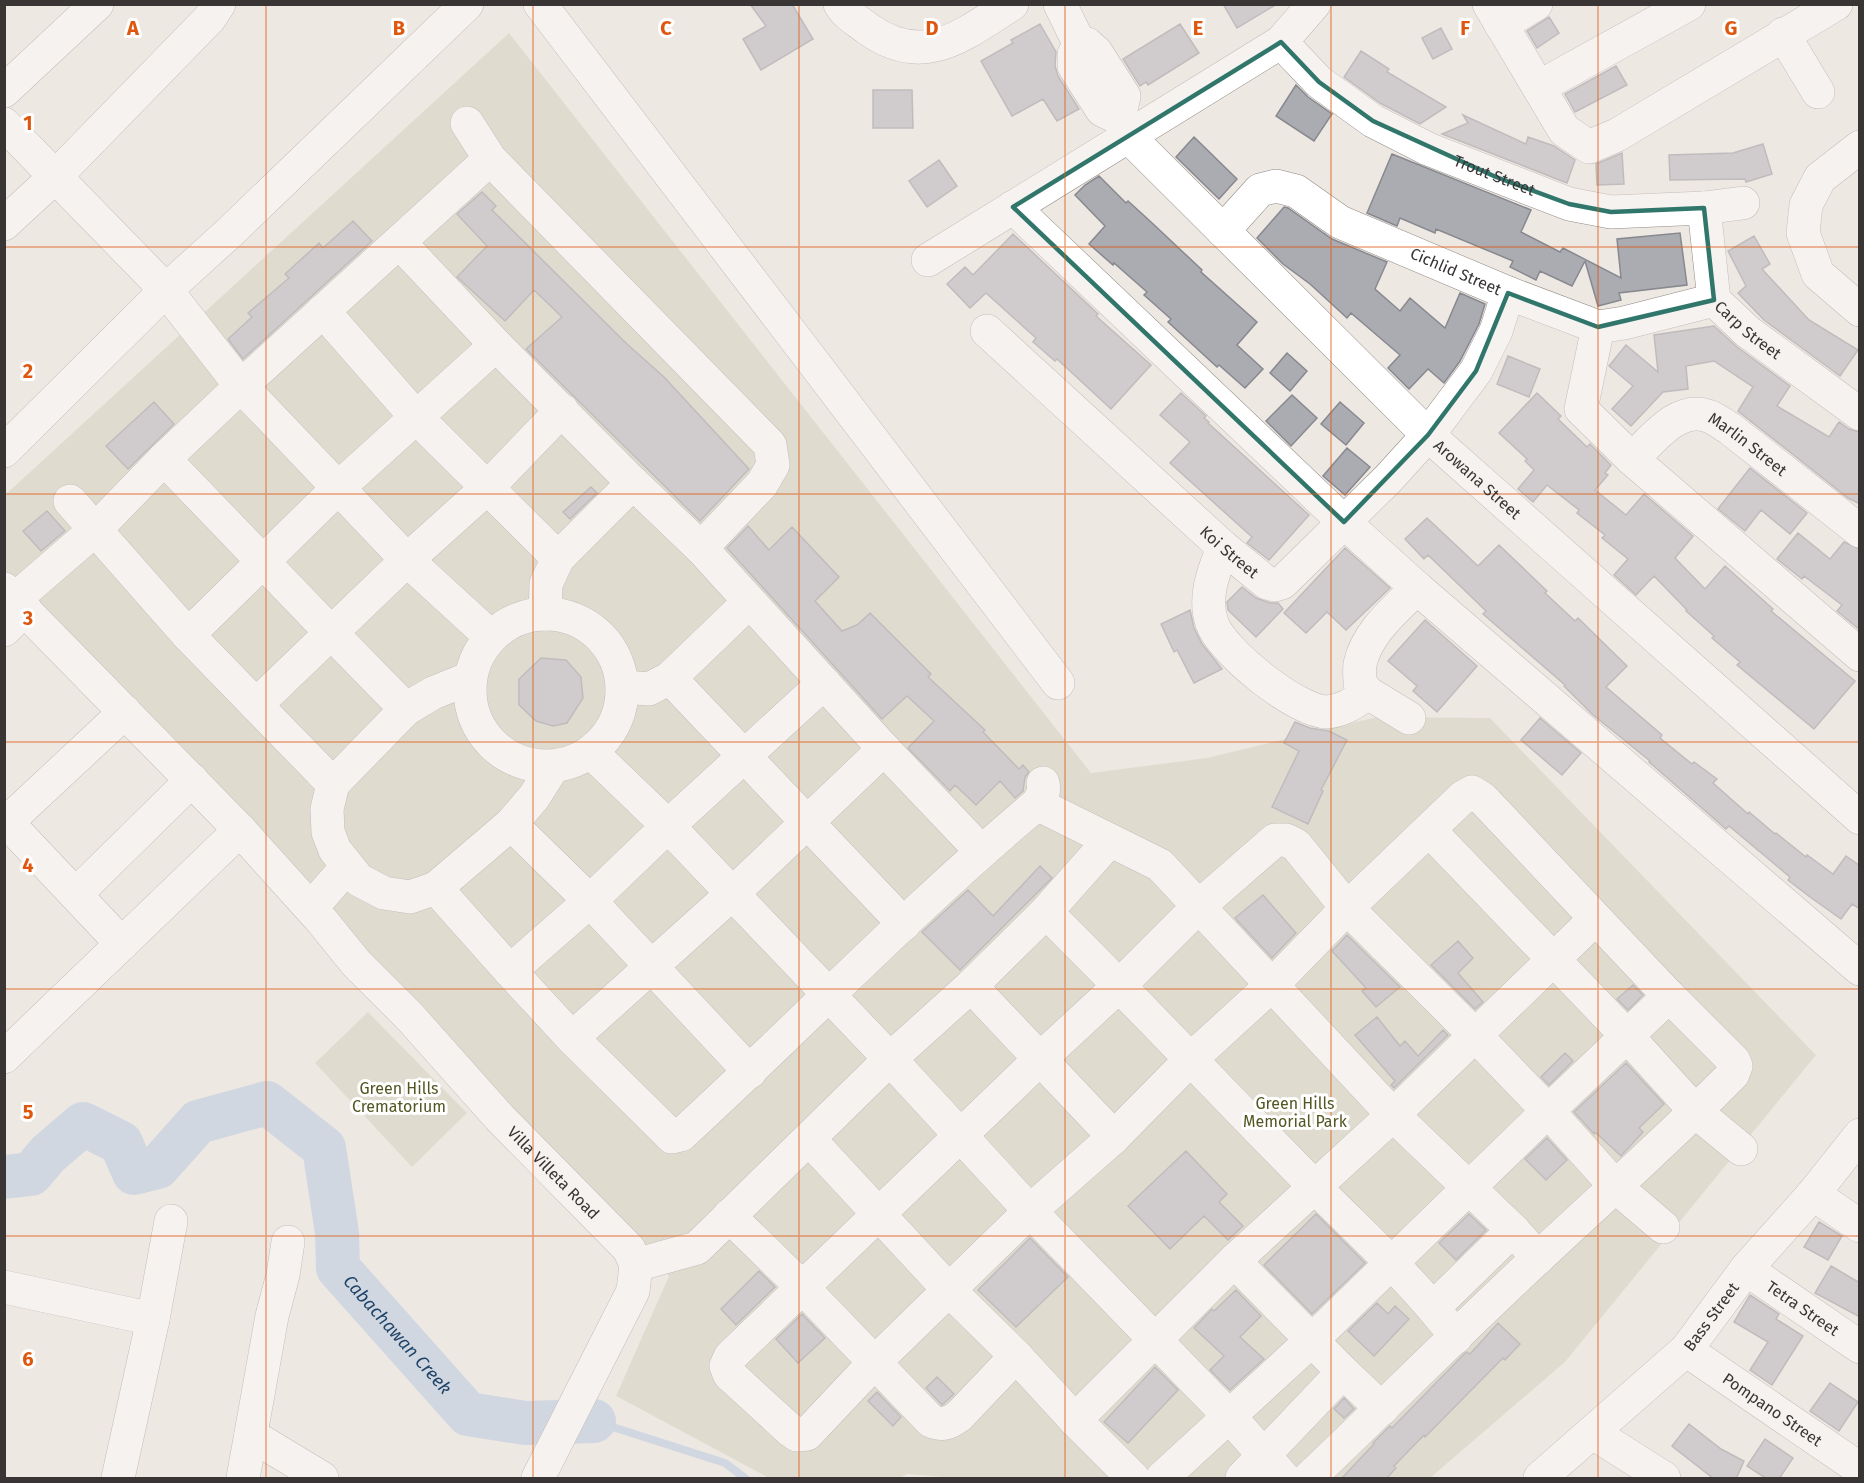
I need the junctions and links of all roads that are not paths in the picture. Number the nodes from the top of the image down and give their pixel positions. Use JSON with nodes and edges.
{"nodes":[{"id":1,"x":97,"y":4,"type":"edge"},
{"id":2,"x":219,"y":4,"type":"edge"},
{"id":3,"x":467,"y":4,"type":"edge"},
{"id":4,"x":540,"y":4,"type":"edge"},
{"id":5,"x":840,"y":4,"type":"edge"},
{"id":6,"x":1012,"y":4,"type":"edge"},
{"id":7,"x":1060,"y":4,"type":"edge"},
{"id":8,"x":1314,"y":4,"type":"edge"},
{"id":9,"x":1536,"y":4,"type":"edge"},
{"id":10,"x":1689,"y":4,"type":"edge"},
{"id":11,"x":1836,"y":4,"type":"edge"},
{"id":12,"x":1495,"y":15,"type":"edge"},
{"id":13,"x":1783,"y":34,"type":"junction"},
{"id":14,"x":1281,"y":42,"type":"junction"},
{"id":15,"x":1539,"y":87,"type":"junction"},
{"id":16,"x":4,"y":91,"type":"edge"},
{"id":17,"x":1818,"y":92,"type":"dead end"},
{"id":18,"x":467,"y":123,"type":"dead end"},
{"id":19,"x":4,"y":124,"type":"edge"},
{"id":20,"x":1124,"y":127,"type":"junction"},
{"id":21,"x":1860,"y":147,"type":"edge"},
{"id":22,"x":490,"y":159,"type":"junction"},
{"id":23,"x":56,"y":176,"type":"junction"},
{"id":24,"x":1743,"y":203,"type":"dead end"},
{"id":25,"x":1013,"y":207,"type":"junction"},
{"id":26,"x":1704,"y":208,"type":"junction"},
{"id":27,"x":4,"y":224,"type":"edge"},
{"id":28,"x":1223,"y":231,"type":"junction"},
{"id":29,"x":399,"y":242,"type":"junction"},
{"id":30,"x":928,"y":260,"type":"dead end"},
{"id":31,"x":166,"y":290,"type":"junction"},
{"id":32,"x":1508,"y":293,"type":"junction"},
{"id":33,"x":1714,"y":300,"type":"junction"},
{"id":34,"x":1860,"y":310,"type":"edge"},
{"id":35,"x":323,"y":311,"type":"junction"},
{"id":36,"x":1599,"y":327,"type":"junction"},
{"id":37,"x":987,"y":331,"type":"dead end"},
{"id":38,"x":496,"y":345,"type":"junction"},
{"id":39,"x":241,"y":387,"type":"junction"},
{"id":40,"x":562,"y":410,"type":"junction"},
{"id":41,"x":1860,"y":414,"type":"edge"},
{"id":42,"x":416,"y":417,"type":"junction"},
{"id":43,"x":1428,"y":435,"type":"junction"},
{"id":44,"x":4,"y":451,"type":"edge"},
{"id":45,"x":164,"y":459,"type":"junction"},
{"id":46,"x":1632,"y":459,"type":"junction"},
{"id":47,"x":633,"y":483,"type":"junction"},
{"id":48,"x":338,"y":488,"type":"junction"},
{"id":49,"x":487,"y":488,"type":"junction"},
{"id":50,"x":70,"y":501,"type":"dead end"},
{"id":51,"x":1344,"y":522,"type":"junction"},
{"id":52,"x":96,"y":529,"type":"junction"},
{"id":53,"x":1860,"y":531,"type":"edge"},
{"id":54,"x":1223,"y":547,"type":"junction"},
{"id":55,"x":701,"y":548,"type":"junction"},
{"id":56,"x":558,"y":558,"type":"junction"},
{"id":57,"x":407,"y":560,"type":"junction"},
{"id":58,"x":265,"y":562,"type":"junction"},
{"id":59,"x":1417,"y":588,"type":"junction"},
{"id":60,"x":749,"y":602,"type":"junction"},
{"id":61,"x":12,"y":607,"type":"edge"},
{"id":62,"x":545,"y":614,"type":"junction"},
{"id":63,"x":331,"y":634,"type":"junction"},
{"id":64,"x":188,"y":635,"type":"junction"},
{"id":65,"x":490,"y":636,"type":"junction"},
{"id":66,"x":1860,"y":654,"type":"edge"},
{"id":67,"x":470,"y":678,"type":"junction"},
{"id":68,"x":670,"y":678,"type":"junction"},
{"id":69,"x":824,"y":683,"type":"junction"},
{"id":70,"x":1058,"y":683,"type":"dead end"},
{"id":71,"x":623,"y":687,"type":"junction"},
{"id":72,"x":1368,"y":693,"type":"junction"},
{"id":73,"x":256,"y":705,"type":"junction"},
{"id":74,"x":406,"y":709,"type":"junction"},
{"id":75,"x":125,"y":712,"type":"junction"},
{"id":76,"x":1409,"y":718,"type":"dead end"},
{"id":77,"x":884,"y":749,"type":"junction"},
{"id":78,"x":591,"y":752,"type":"junction"},
{"id":79,"x":744,"y":756,"type":"junction"},
{"id":80,"x":553,"y":767,"type":"junction"},
{"id":81,"x":192,"y":780,"type":"junction"},
{"id":82,"x":333,"y":784,"type":"junction"},
{"id":83,"x":1860,"y":818,"type":"edge"},
{"id":84,"x":5,"y":822,"type":"edge"},
{"id":85,"x":806,"y":823,"type":"junction"},
{"id":86,"x":511,"y":824,"type":"junction"},
{"id":87,"x":668,"y":826,"type":"junction"},
{"id":88,"x":240,"y":830,"type":"junction"},
{"id":89,"x":1430,"y":831,"type":"junction"},
{"id":90,"x":1108,"y":841,"type":"junction"},
{"id":91,"x":981,"y":851,"type":"junction"},
{"id":92,"x":347,"y":867,"type":"junction"},
{"id":93,"x":436,"y":888,"type":"junction"},
{"id":94,"x":75,"y":894,"type":"junction"},
{"id":95,"x":732,"y":894,"type":"junction"},
{"id":96,"x":590,"y":901,"type":"junction"},
{"id":97,"x":1198,"y":908,"type":"junction"},
{"id":98,"x":1347,"y":908,"type":"junction"},
{"id":99,"x":311,"y":909,"type":"junction"},
{"id":100,"x":1046,"y":912,"type":"junction"},
{"id":101,"x":1595,"y":919,"type":"junction"},
{"id":102,"x":904,"y":924,"type":"junction"},
{"id":103,"x":122,"y":944,"type":"junction"},
{"id":104,"x":1554,"y":960,"type":"junction"},
{"id":105,"x":651,"y":967,"type":"junction"},
{"id":106,"x":1860,"y":969,"type":"edge"},
{"id":107,"x":510,"y":971,"type":"junction"},
{"id":108,"x":1273,"y":984,"type":"junction"},
{"id":109,"x":1120,"y":985,"type":"junction"},
{"id":110,"x":971,"y":986,"type":"junction"},
{"id":111,"x":1669,"y":996,"type":"junction"},
{"id":112,"x":828,"y":997,"type":"junction"},
{"id":113,"x":1476,"y":1036,"type":"junction"},
{"id":114,"x":1628,"y":1037,"type":"junction"},
{"id":115,"x":573,"y":1038,"type":"junction"},
{"id":116,"x":4,"y":1057,"type":"edge"},
{"id":117,"x":890,"y":1059,"type":"junction"},
{"id":118,"x":1040,"y":1059,"type":"junction"},
{"id":119,"x":1191,"y":1059,"type":"junction"},
{"id":120,"x":750,"y":1072,"type":"junction"},
{"id":121,"x":1548,"y":1111,"type":"junction"},
{"id":122,"x":1696,"y":1112,"type":"junction"},
{"id":123,"x":1393,"y":1115,"type":"junction"},
{"id":124,"x":1860,"y":1135,"type":"edge"},
{"id":125,"x":961,"y":1136,"type":"junction"},
{"id":126,"x":1114,"y":1137,"type":"junction"},
{"id":127,"x":809,"y":1139,"type":"junction"},
{"id":128,"x":1741,"y":1149,"type":"dead end"},
{"id":129,"x":1314,"y":1187,"type":"junction"},
{"id":130,"x":1468,"y":1187,"type":"junction"},
{"id":131,"x":1616,"y":1187,"type":"junction"},
{"id":132,"x":1813,"y":1194,"type":"junction"},
{"id":133,"x":1030,"y":1211,"type":"junction"},
{"id":134,"x":880,"y":1213,"type":"junction"},
{"id":135,"x":729,"y":1216,"type":"junction"},
{"id":136,"x":171,"y":1221,"type":"dead end"},
{"id":137,"x":1860,"y":1226,"type":"edge"},
{"id":138,"x":1663,"y":1227,"type":"dead end"},
{"id":139,"x":1513,"y":1230,"type":"junction"},
{"id":140,"x":288,"y":1242,"type":"dead end"},
{"id":141,"x":1538,"y":1258,"type":"junction"},
{"id":142,"x":1234,"y":1261,"type":"junction"},
{"id":143,"x":1392,"y":1262,"type":"junction"},
{"id":144,"x":636,"y":1265,"type":"junction"},
{"id":145,"x":1746,"y":1269,"type":"junction"},
{"id":146,"x":4,"y":1287,"type":"edge"},
{"id":147,"x":803,"y":1288,"type":"junction"},
{"id":148,"x":949,"y":1290,"type":"junction"},
{"id":149,"x":1434,"y":1307,"type":"junction"},
{"id":150,"x":153,"y":1319,"type":"junction"},
{"id":151,"x":1456,"y":1337,"type":"junction"},
{"id":152,"x":1154,"y":1340,"type":"junction"},
{"id":153,"x":1311,"y":1340,"type":"junction"},
{"id":154,"x":1860,"y":1347,"type":"edge"},
{"id":155,"x":1686,"y":1350,"type":"junction"},
{"id":156,"x":1016,"y":1356,"type":"junction"},
{"id":157,"x":874,"y":1363,"type":"junction"},
{"id":158,"x":1343,"y":1372,"type":"junction"},
{"id":159,"x":1382,"y":1409,"type":"junction"},
{"id":160,"x":1229,"y":1416,"type":"junction"},
{"id":161,"x":1075,"y":1420,"type":"junction"},
{"id":162,"x":1593,"y":1432,"type":"junction"},
{"id":163,"x":251,"y":1436,"type":"junction"},
{"id":164,"x":1274,"y":1467,"type":"edge"},
{"id":165,"x":542,"y":1469,"type":"edge"},
{"id":166,"x":1860,"y":1469,"type":"edge"},
{"id":167,"x":118,"y":1479,"type":"edge"},
{"id":168,"x":243,"y":1479,"type":"edge"},
{"id":169,"x":321,"y":1479,"type":"edge"},
{"id":170,"x":1133,"y":1479,"type":"edge"},
{"id":171,"x":1162,"y":1479,"type":"edge"},
{"id":172,"x":1242,"y":1479,"type":"edge"},
{"id":173,"x":1309,"y":1479,"type":"edge"},
{"id":174,"x":1540,"y":1479,"type":"edge"},
{"id":175,"x":1664,"y":1479,"type":"edge"}],
"edges":[{"from":1,"to":16,"type":"street"},
{"from":2,"to":23,"type":"street"},
{"from":3,"to":31,"type":"street"},
{"from":4,"to":70,"type":"street"},
{"from":5,"to":6,"type":"street"},
{"from":7,"to":20,"type":"street","name":"Arowana Street"},
{"from":8,"to":14,"type":"street"},
{"from":9,"to":12,"type":"street"},
{"from":10,"to":15,"type":"street"},
{"from":11,"to":13,"type":"street"},
{"from":12,"to":15,"type":"street"},
{"from":13,"to":15,"type":"street"},
{"from":13,"to":17,"type":"street"},
{"from":14,"to":20,"type":"street"},
{"from":14,"to":26,"type":"street","name":"Trout Street"},
{"from":18,"to":22,"type":"street"},
{"from":19,"to":23,"type":"street"},
{"from":20,"to":25,"type":"street"},
{"from":20,"to":28,"type":"street","name":"Arowana Street"},
{"from":21,"to":34,"type":"street"},
{"from":22,"to":29,"type":"street"},
{"from":22,"to":55,"type":"street"},
{"from":23,"to":27,"type":"street"},
{"from":23,"to":31,"type":"street"},
{"from":24,"to":26,"type":"street","name":"Trout Street"},
{"from":25,"to":30,"type":"street"},
{"from":25,"to":51,"type":"street"},
{"from":26,"to":33,"type":"street","name":"Carp Street"},
{"from":28,"to":32,"type":"street","name":"Cichlid Street"},
{"from":28,"to":43,"type":"street","name":"Arowana Street"},
{"from":29,"to":35,"type":"street"},
{"from":29,"to":38,"type":"street"},
{"from":31,"to":39,"type":"street"},
{"from":31,"to":44,"type":"street"},
{"from":32,"to":36,"type":"street","name":"Cichlid Street"},
{"from":32,"to":43,"type":"street","name":"Koi Street"},
{"from":33,"to":36,"type":"street"},
{"from":33,"to":41,"type":"street","name":"Carp Street"},
{"from":35,"to":39,"type":"street"},
{"from":35,"to":42,"type":"street"},
{"from":36,"to":46,"type":"street"},
{"from":37,"to":54,"type":"street","name":"Koi Street"},
{"from":38,"to":40,"type":"street"},
{"from":38,"to":42,"type":"street"},
{"from":39,"to":45,"type":"street"},
{"from":39,"to":48,"type":"street"},
{"from":40,"to":47,"type":"street"},
{"from":40,"to":49,"type":"street"},
{"from":42,"to":48,"type":"street"},
{"from":42,"to":49,"type":"street"},
{"from":43,"to":51,"type":"street","name":"Koi Street"},
{"from":43,"to":83,"type":"street","name":"Arowana Street"},
{"from":45,"to":52,"type":"street"},
{"from":45,"to":58,"type":"street"},
{"from":46,"to":53,"type":"street","name":"Marlin Street"},
{"from":46,"to":66,"type":"street"},
{"from":47,"to":55,"type":"street"},
{"from":47,"to":56,"type":"street"},
{"from":48,"to":57,"type":"street"},
{"from":48,"to":58,"type":"street"},
{"from":49,"to":56,"type":"street"},
{"from":49,"to":57,"type":"street"},
{"from":50,"to":52,"type":"street"},
{"from":51,"to":54,"type":"street","name":"Koi Street"},
{"from":51,"to":59,"type":"street"},
{"from":52,"to":61,"type":"street"},
{"from":52,"to":64,"type":"street"},
{"from":54,"to":72,"type":"street"},
{"from":55,"to":60,"type":"street"},
{"from":56,"to":62,"type":"street"},
{"from":57,"to":63,"type":"street"},
{"from":57,"to":65,"type":"street"},
{"from":58,"to":63,"type":"street"},
{"from":58,"to":64,"type":"street"},
{"from":59,"to":72,"type":"street"},
{"from":59,"to":106,"type":"street"},
{"from":60,"to":68,"type":"street"},
{"from":60,"to":69,"type":"street"},
{"from":61,"to":75,"type":"street","name":"Villa Villeta Road"},
{"from":62,"to":65,"type":"street"},
{"from":62,"to":71,"type":"street"},
{"from":63,"to":73,"type":"street"},
{"from":63,"to":74,"type":"street"},
{"from":64,"to":73,"type":"street"},
{"from":65,"to":67,"type":"street"},
{"from":67,"to":74,"type":"street"},
{"from":67,"to":80,"type":"street"},
{"from":68,"to":71,"type":"street"},
{"from":68,"to":79,"type":"street"},
{"from":69,"to":77,"type":"street"},
{"from":69,"to":79,"type":"street"},
{"from":71,"to":78,"type":"street"},
{"from":72,"to":76,"type":"street"},
{"from":73,"to":82,"type":"street"},
{"from":74,"to":82,"type":"street"},
{"from":75,"to":81,"type":"street","name":"Villa Villeta Road"},
{"from":75,"to":84,"type":"street"},
{"from":77,"to":85,"type":"street"},
{"from":77,"to":91,"type":"street"},
{"from":78,"to":80,"type":"street"},
{"from":78,"to":87,"type":"street"},
{"from":79,"to":85,"type":"street"},
{"from":79,"to":87,"type":"street"},
{"from":80,"to":86,"type":"street"},
{"from":81,"to":88,"type":"street","name":"Villa Villeta Road"},
{"from":81,"to":94,"type":"street"},
{"from":82,"to":92,"type":"street"},
{"from":84,"to":94,"type":"street"},
{"from":85,"to":95,"type":"street"},
{"from":85,"to":102,"type":"street"},
{"from":86,"to":93,"type":"street"},
{"from":86,"to":96,"type":"street"},
{"from":87,"to":95,"type":"street"},
{"from":87,"to":96,"type":"street"},
{"from":88,"to":99,"type":"street","name":"Villa Villeta Road"},
{"from":88,"to":103,"type":"street"},
{"from":89,"to":98,"type":"street"},
{"from":89,"to":101,"type":"street"},
{"from":89,"to":104,"type":"street"},
{"from":90,"to":91,"type":"street"},
{"from":90,"to":97,"type":"street"},
{"from":90,"to":100,"type":"street"},
{"from":91,"to":102,"type":"street"},
{"from":92,"to":93,"type":"street"},
{"from":92,"to":99,"type":"street"},
{"from":93,"to":107,"type":"street"},
{"from":94,"to":103,"type":"street"},
{"from":95,"to":105,"type":"street"},
{"from":95,"to":112,"type":"street"},
{"from":96,"to":105,"type":"street"},
{"from":96,"to":107,"type":"street"},
{"from":97,"to":98,"type":"street"},
{"from":97,"to":108,"type":"street"},
{"from":97,"to":109,"type":"street"},
{"from":98,"to":108,"type":"street"},
{"from":98,"to":113,"type":"street"},
{"from":99,"to":144,"type":"street","name":"Villa Villeta Road"},
{"from":100,"to":109,"type":"street"},
{"from":100,"to":110,"type":"street"},
{"from":101,"to":104,"type":"street"},
{"from":101,"to":111,"type":"street"},
{"from":102,"to":112,"type":"street"},
{"from":103,"to":116,"type":"street"},
{"from":104,"to":113,"type":"street"},
{"from":104,"to":114,"type":"street"},
{"from":105,"to":115,"type":"street"},
{"from":105,"to":120,"type":"street"},
{"from":107,"to":115,"type":"street"},
{"from":108,"to":119,"type":"street"},
{"from":108,"to":123,"type":"street"},
{"from":109,"to":118,"type":"street"},
{"from":109,"to":119,"type":"street"},
{"from":110,"to":117,"type":"street"},
{"from":110,"to":118,"type":"street"},
{"from":111,"to":114,"type":"street"},
{"from":111,"to":122,"type":"street"},
{"from":112,"to":117,"type":"street"},
{"from":112,"to":120,"type":"street"},
{"from":113,"to":121,"type":"street"},
{"from":113,"to":123,"type":"street"},
{"from":114,"to":121,"type":"street"},
{"from":114,"to":122,"type":"street"},
{"from":115,"to":120,"type":"street"},
{"from":117,"to":125,"type":"street"},
{"from":117,"to":127,"type":"street"},
{"from":118,"to":125,"type":"street"},
{"from":118,"to":126,"type":"street"},
{"from":119,"to":126,"type":"street"},
{"from":119,"to":129,"type":"street"},
{"from":121,"to":130,"type":"street"},
{"from":121,"to":131,"type":"street"},
{"from":122,"to":128,"type":"street"},
{"from":122,"to":131,"type":"street"},
{"from":123,"to":129,"type":"street"},
{"from":123,"to":130,"type":"street"},
{"from":124,"to":132,"type":"street","name":"Bass Street"},
{"from":125,"to":133,"type":"street"},
{"from":125,"to":134,"type":"street"},
{"from":126,"to":133,"type":"street"},
{"from":127,"to":134,"type":"street"},
{"from":127,"to":135,"type":"street"},
{"from":129,"to":142,"type":"street"},
{"from":129,"to":143,"type":"street"},
{"from":130,"to":139,"type":"street"},
{"from":130,"to":143,"type":"street"},
{"from":131,"to":138,"type":"street"},
{"from":131,"to":141,"type":"street"},
{"from":132,"to":137,"type":"street"},
{"from":132,"to":145,"type":"street","name":"Bass Street"},
{"from":133,"to":148,"type":"street"},
{"from":133,"to":152,"type":"street"},
{"from":134,"to":147,"type":"street"},
{"from":134,"to":148,"type":"street"},
{"from":135,"to":144,"type":"street"},
{"from":135,"to":147,"type":"street"},
{"from":136,"to":150,"type":"street"},
{"from":139,"to":141,"type":"street"},
{"from":139,"to":149,"type":"street"},
{"from":140,"to":163,"type":"street"},
{"from":141,"to":151,"type":"street"},
{"from":142,"to":152,"type":"street"},
{"from":142,"to":153,"type":"street"},
{"from":143,"to":149,"type":"street"},
{"from":143,"to":153,"type":"street"},
{"from":144,"to":165,"type":"street"},
{"from":145,"to":154,"type":"street","name":"Tetra Street"},
{"from":145,"to":155,"type":"street","name":"Bass Street"},
{"from":146,"to":150,"type":"street"},
{"from":147,"to":157,"type":"street"},
{"from":147,"to":157,"type":"street"},
{"from":148,"to":156,"type":"street"},
{"from":148,"to":157,"type":"street"},
{"from":149,"to":151,"type":"street"},
{"from":150,"to":167,"type":"street"},
{"from":151,"to":159,"type":"street"},
{"from":152,"to":160,"type":"street"},
{"from":152,"to":161,"type":"street"},
{"from":153,"to":158,"type":"street"},
{"from":153,"to":160,"type":"street"},
{"from":155,"to":162,"type":"street","name":"Bass Street"},
{"from":155,"to":166,"type":"street","name":"Pompano Street"},
{"from":156,"to":157,"type":"street"},
{"from":156,"to":161,"type":"street"},
{"from":158,"to":159,"type":"street"},
{"from":158,"to":164,"type":"street"},
{"from":159,"to":173,"type":"street"},
{"from":160,"to":164,"type":"street"},
{"from":160,"to":171,"type":"street"},
{"from":161,"to":170,"type":"street"},
{"from":162,"to":174,"type":"street","name":"Bass Street"},
{"from":162,"to":175,"type":"street"},
{"from":163,"to":168,"type":"street"},
{"from":163,"to":169,"type":"street"},
{"from":164,"to":172,"type":"street"}]}
